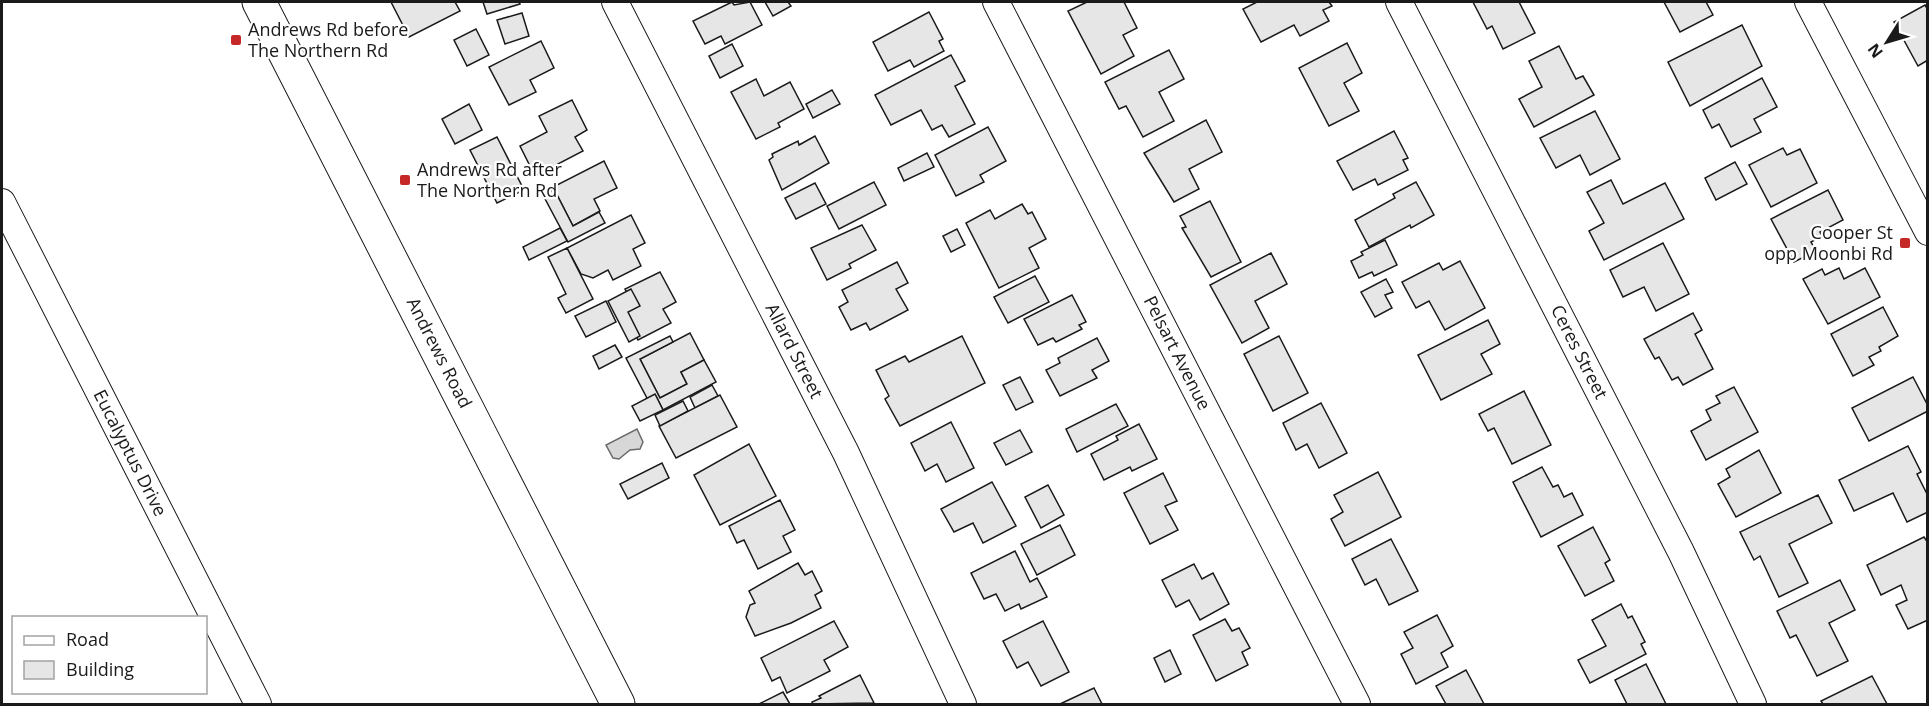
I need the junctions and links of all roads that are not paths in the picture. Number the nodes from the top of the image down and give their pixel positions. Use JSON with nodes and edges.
{"nodes":[{"id":1,"x":259,"y":2,"type":"edge"},
{"id":2,"x":615,"y":2,"type":"edge"},
{"id":3,"x":996,"y":2,"type":"edge"},
{"id":4,"x":1400,"y":2,"type":"edge"},
{"id":5,"x":1808,"y":2,"type":"edge"},
{"id":6,"x":2,"y":202,"type":"edge"},
{"id":7,"x":1928,"y":232,"type":"edge"},
{"id":8,"x":258,"y":705,"type":"edge"},
{"id":9,"x":618,"y":705,"type":"edge"},
{"id":10,"x":963,"y":705,"type":"edge"},
{"id":11,"x":1357,"y":705,"type":"edge"},
{"id":12,"x":1753,"y":705,"type":"edge"}],
"edges":[{"from":1,"to":9,"type":"main road","name":"Andrews Road"},
{"from":2,"to":10,"type":"street","name":"Allard Street"},
{"from":3,"to":11,"type":"street","name":"Pelsart Avenue"},
{"from":4,"to":12,"type":"street","name":"Ceres Street"},
{"from":5,"to":7,"type":"street"},
{"from":6,"to":8,"type":"street","name":"Eucalyptus Drive"}]}
